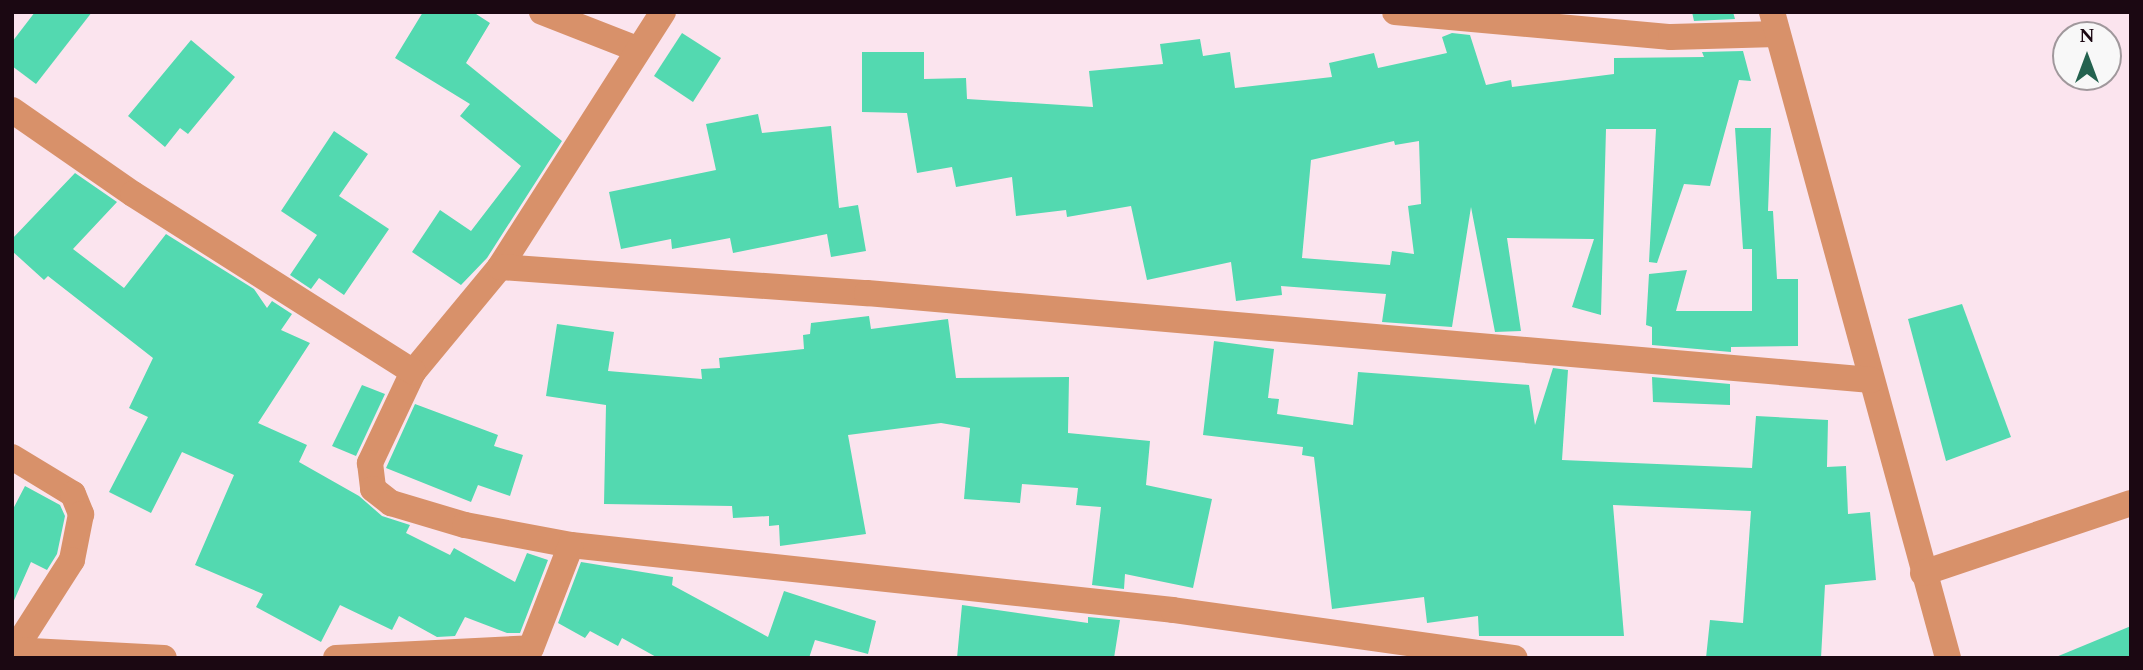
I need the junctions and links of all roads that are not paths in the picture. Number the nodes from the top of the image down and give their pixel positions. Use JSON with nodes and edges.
{"nodes":[{"id":1,"x":542,"y":12,"type":"edge"},
{"id":2,"x":663,"y":12,"type":"edge"},
{"id":3,"x":1395,"y":12,"type":"edge"},
{"id":4,"x":1774,"y":23,"type":"edge"},
{"id":5,"x":638,"y":49,"type":"junction"},
{"id":6,"x":12,"y":110,"type":"edge"},
{"id":7,"x":500,"y":267,"type":"junction"},
{"id":8,"x":413,"y":372,"type":"junction"},
{"id":9,"x":1871,"y":380,"type":"junction"},
{"id":10,"x":12,"y":457,"type":"edge"},
{"id":11,"x":2131,"y":503,"type":"edge"},
{"id":12,"x":571,"y":545,"type":"junction"},
{"id":13,"x":1923,"y":573,"type":"junction"},
{"id":14,"x":14,"y":650,"type":"edge"},
{"id":15,"x":164,"y":658,"type":"edge"},
{"id":16,"x":336,"y":658,"type":"edge"},
{"id":17,"x":1515,"y":658,"type":"edge"},
{"id":18,"x":1948,"y":658,"type":"edge"}],
"edges":[{"from":1,"to":5,"type":"street"},
{"from":2,"to":5,"type":"street"},
{"from":3,"to":4,"type":"street"},
{"from":4,"to":9,"type":"street"},
{"from":5,"to":7,"type":"street"},
{"from":6,"to":8,"type":"street"},
{"from":7,"to":8,"type":"street"},
{"from":7,"to":9,"type":"street"},
{"from":8,"to":12,"type":"street"},
{"from":9,"to":13,"type":"street"},
{"from":10,"to":14,"type":"street"},
{"from":11,"to":13,"type":"street"},
{"from":12,"to":16,"type":"street"},
{"from":12,"to":17,"type":"street"},
{"from":13,"to":18,"type":"street"},
{"from":14,"to":15,"type":"street"}]}
